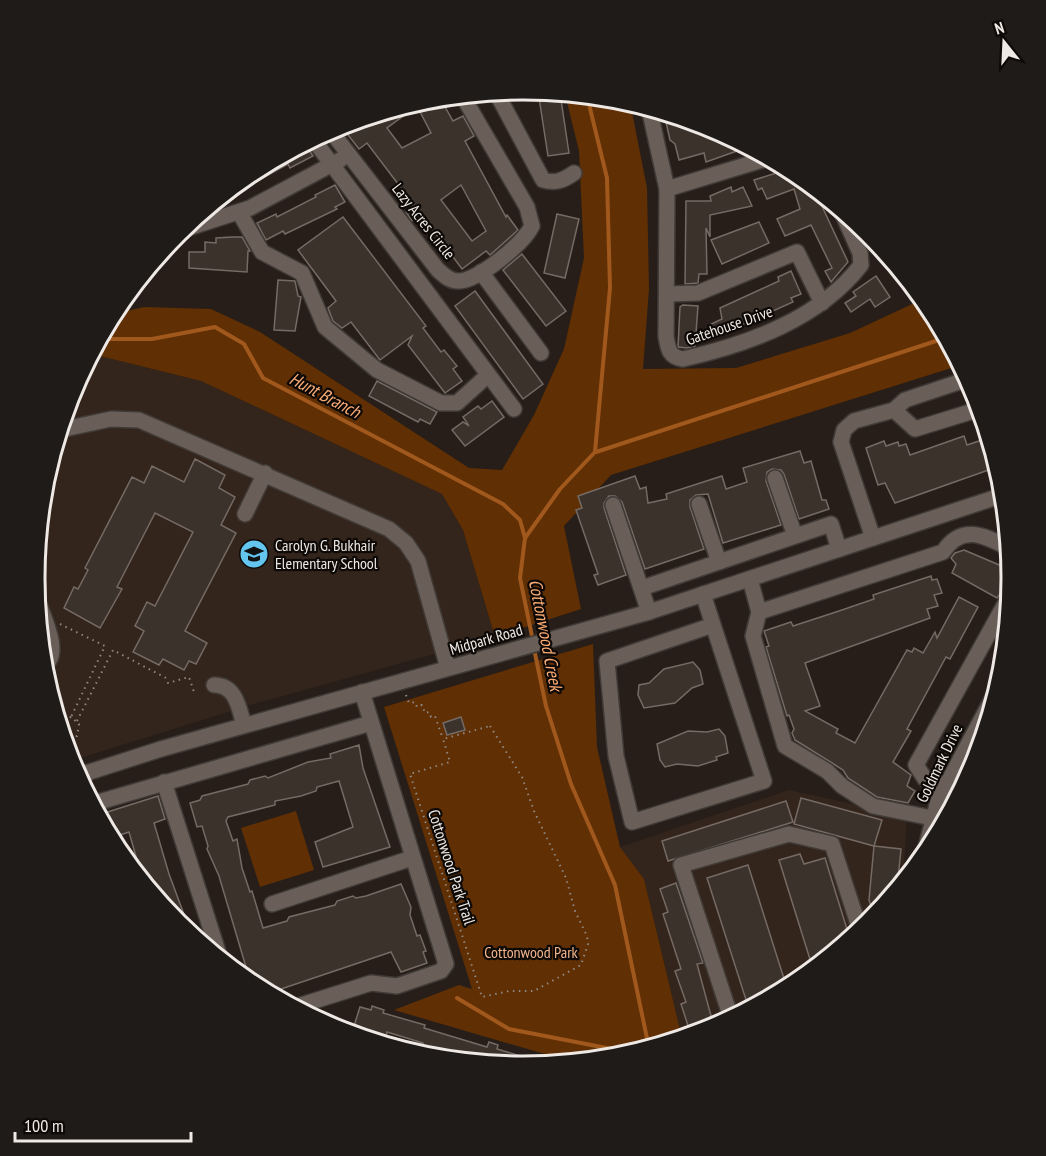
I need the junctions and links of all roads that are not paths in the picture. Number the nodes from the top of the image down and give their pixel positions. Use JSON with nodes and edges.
{"nodes":[{"id":1,"x":501,"y":101,"type":"edge"},
{"id":2,"x":466,"y":103,"type":"edge"},
{"id":3,"x":651,"y":117,"type":"edge"},
{"id":4,"x":336,"y":138,"type":"edge"},
{"id":5,"x":318,"y":146,"type":"edge"},
{"id":6,"x":350,"y":155,"type":"junction"},
{"id":7,"x":757,"y":162,"type":"edge"},
{"id":8,"x":332,"y":164,"type":"junction"},
{"id":9,"x":574,"y":173,"type":"dead end"},
{"id":10,"x":667,"y":189,"type":"junction"},
{"id":11,"x":239,"y":212,"type":"junction"},
{"id":12,"x":203,"y":223,"type":"edge"},
{"id":13,"x":850,"y":230,"type":"edge"},
{"id":14,"x":481,"y":272,"type":"junction"},
{"id":15,"x":668,"y":294,"type":"junction"},
{"id":16,"x":822,"y":303,"type":"junction"},
{"id":17,"x":542,"y":353,"type":"dead end"},
{"id":18,"x":488,"y":375,"type":"junction"},
{"id":19,"x":959,"y":382,"type":"edge"},
{"id":20,"x":514,"y":409,"type":"dead end"},
{"id":21,"x":894,"y":410,"type":"junction"},
{"id":22,"x":971,"y":412,"type":"edge"},
{"id":23,"x":69,"y":428,"type":"edge"},
{"id":24,"x":265,"y":473,"type":"junction"},
{"id":25,"x":775,"y":478,"type":"dead end"},
{"id":26,"x":994,"y":498,"type":"edge"},
{"id":27,"x":699,"y":504,"type":"dead end"},
{"id":28,"x":613,"y":505,"type":"dead end"},
{"id":29,"x":245,"y":514,"type":"dead end"},
{"id":30,"x":795,"y":536,"type":"junction"},
{"id":31,"x":873,"y":538,"type":"junction"},
{"id":32,"x":1000,"y":543,"type":"edge"},
{"id":33,"x":839,"y":549,"type":"junction"},
{"id":34,"x":719,"y":562,"type":"junction"},
{"id":35,"x":750,"y":579,"type":"junction"},
{"id":36,"x":642,"y":588,"type":"junction"},
{"id":37,"x":704,"y":594,"type":"junction"},
{"id":38,"x":649,"y":612,"type":"junction"},
{"id":39,"x":759,"y":612,"type":"junction"},
{"id":40,"x":1000,"y":614,"type":"edge"},
{"id":41,"x":713,"y":625,"type":"junction"},
{"id":42,"x":49,"y":638,"type":"edge"},
{"id":43,"x":51,"y":655,"type":"edge"},
{"id":44,"x":448,"y":669,"type":"junction"},
{"id":45,"x":214,"y":685,"type":"dead end"},
{"id":46,"x":362,"y":692,"type":"junction"},
{"id":47,"x":371,"y":723,"type":"junction"},
{"id":48,"x":244,"y":725,"type":"junction"},
{"id":49,"x":84,"y":768,"type":"edge"},
{"id":50,"x":164,"y":782,"type":"junction"},
{"id":51,"x":954,"y":787,"type":"edge"},
{"id":52,"x":950,"y":792,"type":"edge"},
{"id":53,"x":101,"y":801,"type":"edge"},
{"id":54,"x":932,"y":818,"type":"junction"},
{"id":55,"x":930,"y":829,"type":"edge"},
{"id":56,"x":412,"y":858,"type":"junction"},
{"id":57,"x":272,"y":904,"type":"dead end"},
{"id":58,"x":857,"y":920,"type":"edge"},
{"id":59,"x":215,"y":943,"type":"edge"},
{"id":60,"x":306,"y":1004,"type":"edge"},
{"id":61,"x":728,"y":1010,"type":"edge"}],
"edges":[{"from":1,"to":9,"type":"street"},
{"from":2,"to":14,"type":"street","name":"Lazy Acres Circle"},
{"from":3,"to":10,"type":"street","name":"Gatehouse Drive"},
{"from":4,"to":6,"type":"street","name":"Lazy Acres Circle"},
{"from":5,"to":8,"type":"street"},
{"from":6,"to":8,"type":"street"},
{"from":6,"to":14,"type":"street","name":"Lazy Acres Circle"},
{"from":7,"to":10,"type":"street"},
{"from":8,"to":11,"type":"street"},
{"from":8,"to":18,"type":"street"},
{"from":10,"to":15,"type":"street","name":"Gatehouse Drive"},
{"from":11,"to":12,"type":"street"},
{"from":11,"to":18,"type":"street"},
{"from":13,"to":16,"type":"street","name":"Gatehouse Drive"},
{"from":14,"to":17,"type":"street"},
{"from":15,"to":16,"type":"street"},
{"from":15,"to":16,"type":"street","name":"Gatehouse Drive"},
{"from":18,"to":20,"type":"street"},
{"from":19,"to":21,"type":"street"},
{"from":21,"to":22,"type":"street"},
{"from":21,"to":31,"type":"street"},
{"from":23,"to":24,"type":"street"},
{"from":24,"to":29,"type":"street"},
{"from":24,"to":44,"type":"street"},
{"from":25,"to":30,"type":"street"},
{"from":26,"to":31,"type":"street","name":"Midpark Road"},
{"from":27,"to":34,"type":"street"},
{"from":28,"to":36,"type":"street"},
{"from":30,"to":33,"type":"street"},
{"from":30,"to":34,"type":"street"},
{"from":31,"to":33,"type":"street","name":"Midpark Road"},
{"from":32,"to":39,"type":"street"},
{"from":33,"to":35,"type":"street","name":"Midpark Road"},
{"from":34,"to":36,"type":"street"},
{"from":35,"to":37,"type":"street","name":"Midpark Road"},
{"from":35,"to":39,"type":"street"},
{"from":36,"to":38,"type":"street"},
{"from":37,"to":38,"type":"street","name":"Midpark Road"},
{"from":37,"to":41,"type":"street"},
{"from":38,"to":44,"type":"street","name":"Midpark Road"},
{"from":39,"to":54,"type":"street"},
{"from":40,"to":51,"type":"street"},
{"from":41,"to":41,"type":"street"},
{"from":42,"to":43,"type":"street"},
{"from":44,"to":46,"type":"street","name":"Midpark Road"},
{"from":45,"to":48,"type":"street"},
{"from":46,"to":47,"type":"street"},
{"from":46,"to":48,"type":"street","name":"Midpark Road"},
{"from":47,"to":50,"type":"street"},
{"from":47,"to":56,"type":"street"},
{"from":48,"to":49,"type":"street","name":"Midpark Road"},
{"from":50,"to":53,"type":"street"},
{"from":50,"to":59,"type":"street"},
{"from":52,"to":54,"type":"street","name":"Goldmark Drive"},
{"from":54,"to":55,"type":"street","name":"Goldmark Drive"},
{"from":56,"to":57,"type":"street"},
{"from":56,"to":60,"type":"street"},
{"from":58,"to":61,"type":"street"}]}
